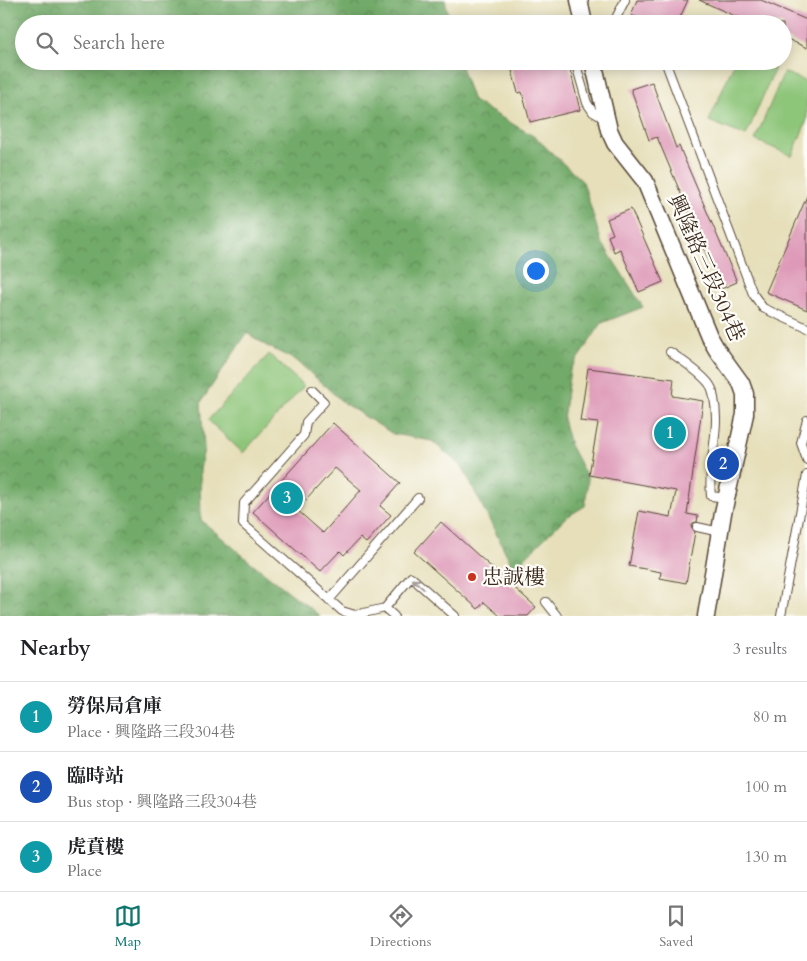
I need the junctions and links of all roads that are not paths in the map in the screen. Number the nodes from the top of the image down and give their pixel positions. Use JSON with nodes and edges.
{"nodes":[{"id":1,"x":579,"y":0,"type":"edge"},
{"id":2,"x":625,"y":0,"type":"edge"},
{"id":3,"x":582,"y":15,"type":"edge"},
{"id":4,"x":618,"y":15,"type":"edge"},
{"id":5,"x":577,"y":70,"type":"edge"},
{"id":6,"x":594,"y":70,"type":"edge"},
{"id":7,"x":668,"y":70,"type":"edge"},
{"id":8,"x":605,"y":119,"type":"junction"},
{"id":9,"x":807,"y":328,"type":"edge"},
{"id":10,"x":670,"y":352,"type":"dead end"},
{"id":11,"x":312,"y":390,"type":"dead end"},
{"id":12,"x":807,"y":420,"type":"edge"},
{"id":13,"x":807,"y":460,"type":"edge"},
{"id":14,"x":807,"y":475,"type":"edge"},
{"id":15,"x":418,"y":498,"type":"dead end"},
{"id":16,"x":727,"y":498,"type":"junction"},
{"id":17,"x":697,"y":527,"type":"dead end"},
{"id":18,"x":720,"y":532,"type":"junction"},
{"id":19,"x":329,"y":600,"type":"junction"},
{"id":20,"x":546,"y":602,"type":"dead end"},
{"id":21,"x":384,"y":608,"type":"junction"},
{"id":22,"x":394,"y":616,"type":"edge"},
{"id":23,"x":455,"y":616,"type":"edge"},
{"id":24,"x":557,"y":616,"type":"edge"},
{"id":25,"x":706,"y":616,"type":"edge"},
{"id":26,"x":781,"y":616,"type":"edge"}],
"edges":[{"from":1,"to":3,"type":"street"},
{"from":2,"to":4,"type":"lane"},
{"from":5,"to":8,"type":"lane"},
{"from":6,"to":8,"type":"street","name":"興隆路三段304巷"},
{"from":7,"to":9,"type":"lane"},
{"from":8,"to":16,"type":"street","name":"興隆路三段304巷"},
{"from":10,"to":16,"type":"lane"},
{"from":11,"to":19,"type":"lane"},
{"from":12,"to":13,"type":"lane"},
{"from":14,"to":26,"type":"lane"},
{"from":15,"to":19,"type":"lane"},
{"from":16,"to":18,"type":"street","name":"興隆路三段304巷"},
{"from":17,"to":18,"type":"lane"},
{"from":18,"to":25,"type":"street","name":"興隆路三段304巷"},
{"from":19,"to":21,"type":"lane"},
{"from":20,"to":24,"type":"lane"},
{"from":21,"to":22,"type":"lane"},
{"from":23,"to":21,"type":"lane","one_way":true}]}
